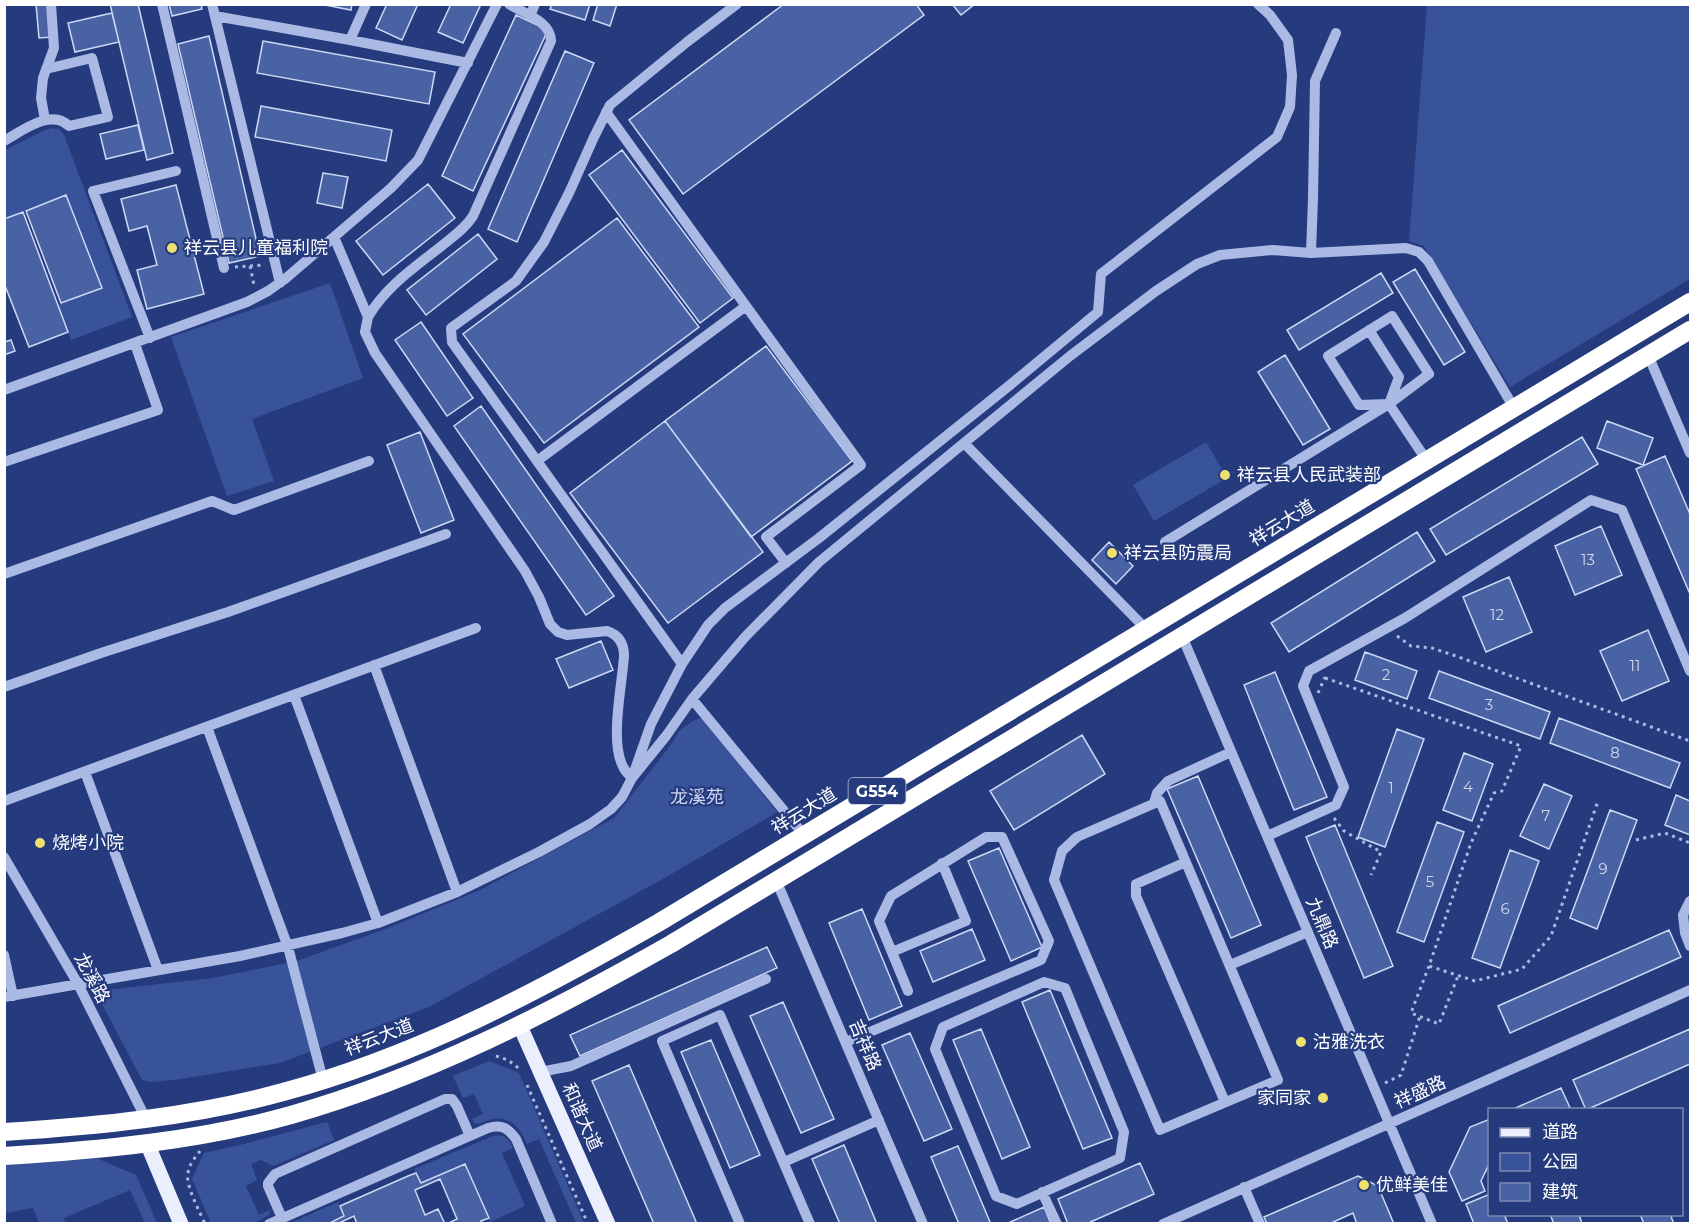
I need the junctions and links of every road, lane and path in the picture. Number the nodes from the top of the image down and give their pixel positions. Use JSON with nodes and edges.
{"nodes":[{"id":1,"x":51,"y":4,"type":"edge"},
{"id":2,"x":162,"y":4,"type":"edge"},
{"id":3,"x":212,"y":4,"type":"edge"},
{"id":4,"x":366,"y":4,"type":"edge"},
{"id":5,"x":498,"y":4,"type":"edge"},
{"id":6,"x":508,"y":4,"type":"edge"},
{"id":7,"x":535,"y":4,"type":"edge"},
{"id":8,"x":737,"y":4,"type":"edge"},
{"id":9,"x":1258,"y":4,"type":"edge"},
{"id":10,"x":215,"y":16,"type":"junction"},
{"id":11,"x":530,"y":16,"type":"junction"},
{"id":12,"x":1336,"y":33,"type":"dead end"},
{"id":13,"x":350,"y":40,"type":"junction"},
{"id":14,"x":468,"y":63,"type":"junction"},
{"id":15,"x":46,"y":69,"type":"junction"},
{"id":16,"x":606,"y":112,"type":"junction"},
{"id":17,"x":45,"y":120,"type":"junction"},
{"id":18,"x":4,"y":141,"type":"edge"},
{"id":19,"x":176,"y":171,"type":"dead end"},
{"id":20,"x":334,"y":237,"type":"junction"},
{"id":21,"x":1311,"y":254,"type":"junction"},
{"id":22,"x":275,"y":265,"type":"junction"},
{"id":23,"x":250,"y":266,"type":"junction"},
{"id":24,"x":224,"y":268,"type":"joint"},
{"id":25,"x":280,"y":283,"type":"junction"},
{"id":26,"x":251,"y":300,"type":"junction"},
{"id":27,"x":1690,"y":302,"type":"edge"},
{"id":28,"x":746,"y":306,"type":"junction"},
{"id":29,"x":368,"y":317,"type":"junction"},
{"id":30,"x":1369,"y":330,"type":"junction"},
{"id":31,"x":1690,"y":330,"type":"edge"},
{"id":32,"x":1638,"y":334,"type":"junction"},
{"id":33,"x":150,"y":338,"type":"junction"},
{"id":34,"x":135,"y":344,"type":"junction"},
{"id":35,"x":1648,"y":356,"type":"junction"},
{"id":36,"x":4,"y":390,"type":"edge"},
{"id":37,"x":1389,"y":404,"type":"junction"},
{"id":38,"x":1514,"y":408,"type":"junction"},
{"id":39,"x":965,"y":444,"type":"junction"},
{"id":40,"x":1690,"y":453,"type":"edge"},
{"id":41,"x":1427,"y":460,"type":"junction"},
{"id":42,"x":369,"y":461,"type":"dead end"},
{"id":43,"x":537,"y":461,"type":"junction"},
{"id":44,"x":4,"y":462,"type":"edge"},
{"id":45,"x":446,"y":534,"type":"dead end"},
{"id":46,"x":1165,"y":542,"type":"dead end"},
{"id":47,"x":786,"y":563,"type":"junction"},
{"id":48,"x":4,"y":574,"type":"edge"},
{"id":49,"x":1171,"y":614,"type":"junction"},
{"id":50,"x":476,"y":628,"type":"dead end"},
{"id":51,"x":1386,"y":628,"type":"junction"},
{"id":52,"x":1146,"y":629,"type":"junction"},
{"id":53,"x":1182,"y":636,"type":"junction"},
{"id":54,"x":1328,"y":660,"type":"junction"},
{"id":55,"x":682,"y":664,"type":"junction"},
{"id":56,"x":374,"y":665,"type":"junction"},
{"id":57,"x":1690,"y":670,"type":"edge"},
{"id":58,"x":1325,"y":678,"type":"junction"},
{"id":59,"x":4,"y":687,"type":"edge"},
{"id":60,"x":294,"y":695,"type":"junction"},
{"id":61,"x":692,"y":699,"type":"junction"},
{"id":62,"x":1310,"y":704,"type":"junction"},
{"id":63,"x":207,"y":727,"type":"junction"},
{"id":64,"x":1690,"y":741,"type":"edge"},
{"id":65,"x":1231,"y":752,"type":"junction"},
{"id":66,"x":85,"y":772,"type":"junction"},
{"id":67,"x":632,"y":777,"type":"junction"},
{"id":68,"x":4,"y":801,"type":"edge"},
{"id":69,"x":1598,"y":801,"type":"dead end"},
{"id":70,"x":1154,"y":803,"type":"junction"},
{"id":71,"x":1327,"y":809,"type":"junction"},
{"id":72,"x":804,"y":835,"type":"junction"},
{"id":73,"x":1267,"y":836,"type":"junction"},
{"id":74,"x":1636,"y":840,"type":"dead end"},
{"id":75,"x":1690,"y":843,"type":"edge"},
{"id":76,"x":4,"y":857,"type":"edge"},
{"id":77,"x":765,"y":859,"type":"junction"},
{"id":78,"x":1186,"y":862,"type":"junction"},
{"id":79,"x":942,"y":863,"type":"junction"},
{"id":80,"x":1371,"y":875,"type":"dead end"},
{"id":81,"x":776,"y":880,"type":"junction"},
{"id":82,"x":457,"y":892,"type":"junction"},
{"id":83,"x":1690,"y":901,"type":"edge"},
{"id":84,"x":378,"y":923,"type":"junction"},
{"id":85,"x":1308,"y":932,"type":"junction"},
{"id":86,"x":1690,"y":946,"type":"edge"},
{"id":87,"x":288,"y":947,"type":"junction"},
{"id":88,"x":892,"y":952,"type":"junction"},
{"id":89,"x":4,"y":955,"type":"edge"},
{"id":90,"x":1230,"y":966,"type":"junction"},
{"id":91,"x":1429,"y":966,"type":"junction"},
{"id":92,"x":158,"y":970,"type":"junction"},
{"id":93,"x":1458,"y":976,"type":"junction"},
{"id":94,"x":766,"y":979,"type":"dead end"},
{"id":95,"x":78,"y":984,"type":"junction"},
{"id":96,"x":1690,"y":990,"type":"edge"},
{"id":97,"x":908,"y":991,"type":"dead end"},
{"id":98,"x":9,"y":997,"type":"edge"},
{"id":99,"x":1420,"y":1016,"type":"junction"},
{"id":100,"x":520,"y":1026,"type":"junction"},
{"id":101,"x":846,"y":1042,"type":"junction"},
{"id":102,"x":540,"y":1072,"type":"junction"},
{"id":103,"x":323,"y":1080,"type":"junction"},
{"id":104,"x":1374,"y":1088,"type":"junction"},
{"id":105,"x":1224,"y":1102,"type":"junction"},
{"id":106,"x":146,"y":1119,"type":"junction"},
{"id":107,"x":879,"y":1120,"type":"junction"},
{"id":108,"x":1389,"y":1123,"type":"junction"},
{"id":109,"x":4,"y":1132,"type":"edge"},
{"id":110,"x":470,"y":1136,"type":"junction"},
{"id":111,"x":147,"y":1143,"type":"junction"},
{"id":112,"x":4,"y":1156,"type":"edge"},
{"id":113,"x":784,"y":1162,"type":"junction"},
{"id":114,"x":1244,"y":1187,"type":"junction"},
{"id":115,"x":1042,"y":1192,"type":"junction"},
{"id":116,"x":282,"y":1218,"type":"junction"},
{"id":117,"x":181,"y":1224,"type":"edge"},
{"id":118,"x":269,"y":1224,"type":"edge"},
{"id":119,"x":552,"y":1224,"type":"edge"},
{"id":120,"x":608,"y":1224,"type":"edge"},
{"id":121,"x":740,"y":1224,"type":"edge"},
{"id":122,"x":810,"y":1224,"type":"edge"},
{"id":123,"x":923,"y":1224,"type":"edge"},
{"id":124,"x":1056,"y":1224,"type":"edge"},
{"id":125,"x":1163,"y":1224,"type":"edge"},
{"id":126,"x":1260,"y":1224,"type":"edge"},
{"id":127,"x":1432,"y":1224,"type":"edge"}],
"edges":[{"from":1,"to":15,"type":"street"},
{"from":2,"to":24,"type":"street"},
{"from":3,"to":10,"type":"street"},
{"from":4,"to":13,"type":"street"},
{"from":5,"to":14,"type":"street"},
{"from":6,"to":11,"type":"street"},
{"from":7,"to":11,"type":"street"},
{"from":8,"to":16,"type":"street"},
{"from":9,"to":47,"type":"street"},
{"from":10,"to":13,"type":"street"},
{"from":10,"to":22,"type":"street"},
{"from":11,"to":29,"type":"street"},
{"from":12,"to":21,"type":"street"},
{"from":13,"to":14,"type":"street"},
{"from":14,"to":20,"type":"street"},
{"from":15,"to":17,"type":"street"},
{"from":15,"to":17,"type":"street"},
{"from":16,"to":28,"type":"street"},
{"from":16,"to":43,"type":"street"},
{"from":17,"to":18,"type":"street"},
{"from":19,"to":33,"type":"street"},
{"from":20,"to":25,"type":"street"},
{"from":20,"to":29,"type":"street"},
{"from":21,"to":38,"type":"street"},
{"from":21,"to":39,"type":"street"},
{"from":22,"to":23,"type":"path"},
{"from":22,"to":25,"type":"street"},
{"from":23,"to":24,"type":"path"},
{"from":23,"to":26,"type":"path"},
{"from":25,"to":26,"type":"street"},
{"from":26,"to":33,"type":"street"},
{"from":27,"to":32,"type":"highway","name":"祥云大道","number":"G554"},
{"from":28,"to":43,"type":"street"},
{"from":28,"to":47,"type":"street"},
{"from":29,"to":67,"type":"street"},
{"from":30,"to":37,"type":"street"},
{"from":30,"to":37,"type":"street"},
{"from":30,"to":37,"type":"street"},
{"from":31,"to":35,"type":"highway","number":"G554"},
{"from":32,"to":35,"type":"highway"},
{"from":32,"to":38,"type":"highway","name":"祥云大道","number":"G554"},
{"from":33,"to":34,"type":"street"},
{"from":34,"to":36,"type":"street"},
{"from":34,"to":44,"type":"street"},
{"from":35,"to":40,"type":"street"},
{"from":35,"to":53,"type":"highway","number":"G554"},
{"from":37,"to":41,"type":"street"},
{"from":37,"to":46,"type":"street"},
{"from":38,"to":41,"type":"highway","name":"祥云大道","number":"G554"},
{"from":39,"to":52,"type":"street"},
{"from":39,"to":61,"type":"street"},
{"from":41,"to":49,"type":"highway","name":"祥云大道","number":"G554"},
{"from":42,"to":48,"type":"street"},
{"from":43,"to":55,"type":"street"},
{"from":45,"to":59,"type":"street"},
{"from":47,"to":55,"type":"street"},
{"from":49,"to":52,"type":"highway","name":"祥云大道","number":"G554"},
{"from":49,"to":53,"type":"highway"},
{"from":50,"to":56,"type":"street"},
{"from":51,"to":54,"type":"street"},
{"from":51,"to":57,"type":"street"},
{"from":51,"to":64,"type":"path"},
{"from":52,"to":72,"type":"highway","name":"祥云大道","number":"G554"},
{"from":53,"to":65,"type":"street","name":"九鼎路"},
{"from":53,"to":81,"type":"highway","number":"G554"},
{"from":54,"to":58,"type":"path"},
{"from":54,"to":62,"type":"street"},
{"from":55,"to":67,"type":"street"},
{"from":56,"to":60,"type":"street"},
{"from":56,"to":82,"type":"street"},
{"from":58,"to":62,"type":"path"},
{"from":58,"to":91,"type":"path"},
{"from":60,"to":63,"type":"street"},
{"from":60,"to":84,"type":"street"},
{"from":61,"to":67,"type":"street"},
{"from":61,"to":72,"type":"street"},
{"from":62,"to":71,"type":"street"},
{"from":63,"to":66,"type":"street"},
{"from":63,"to":87,"type":"street"},
{"from":65,"to":70,"type":"street"},
{"from":65,"to":73,"type":"street","name":"九鼎路"},
{"from":66,"to":68,"type":"street"},
{"from":66,"to":92,"type":"street"},
{"from":67,"to":82,"type":"street"},
{"from":69,"to":93,"type":"path"},
{"from":70,"to":78,"type":"street"},
{"from":70,"to":105,"type":"street"},
{"from":71,"to":73,"type":"street"},
{"from":71,"to":80,"type":"path"},
{"from":72,"to":77,"type":"highway","name":"祥云大道","number":"G554"},
{"from":73,"to":85,"type":"street","name":"九鼎路"},
{"from":74,"to":75,"type":"path"},
{"from":76,"to":95,"type":"street","name":"龙溪路"},
{"from":77,"to":81,"type":"highway"},
{"from":77,"to":103,"type":"highway","name":"祥云大道","number":"G554"},
{"from":78,"to":90,"type":"street"},
{"from":78,"to":105,"type":"street"},
{"from":79,"to":88,"type":"street"},
{"from":79,"to":88,"type":"street"},
{"from":79,"to":101,"type":"street"},
{"from":81,"to":100,"type":"highway","number":"G554"},
{"from":81,"to":101,"type":"street","name":"吉祥路"},
{"from":82,"to":84,"type":"street"},
{"from":83,"to":86,"type":"street"},
{"from":84,"to":87,"type":"street"},
{"from":85,"to":90,"type":"street"},
{"from":85,"to":104,"type":"street","name":"九鼎路"},
{"from":87,"to":92,"type":"street"},
{"from":87,"to":103,"type":"street"},
{"from":88,"to":97,"type":"street"},
{"from":89,"to":98,"type":"street"},
{"from":90,"to":105,"type":"street"},
{"from":91,"to":93,"type":"path"},
{"from":91,"to":99,"type":"path"},
{"from":92,"to":95,"type":"street"},
{"from":93,"to":99,"type":"path"},
{"from":94,"to":102,"type":"street"},
{"from":95,"to":98,"type":"street"},
{"from":95,"to":106,"type":"street","name":"龙溪路"},
{"from":96,"to":108,"type":"street","name":"祥盛路"},
{"from":99,"to":104,"type":"path"},
{"from":100,"to":102,"type":"main road","name":"和谐大道"},
{"from":100,"to":111,"type":"highway","number":"G554"},
{"from":101,"to":107,"type":"street","name":"吉祥路"},
{"from":102,"to":120,"type":"main road","name":"和谐大道"},
{"from":103,"to":106,"type":"highway","name":"祥云大道","number":"G554"},
{"from":104,"to":108,"type":"street","name":"九鼎路"},
{"from":106,"to":109,"type":"highway","name":"祥云大道","number":"G554"},
{"from":106,"to":111,"type":"highway"},
{"from":107,"to":113,"type":"street"},
{"from":107,"to":123,"type":"street","name":"吉祥路"},
{"from":108,"to":114,"type":"street","name":"祥盛路"},
{"from":108,"to":127,"type":"street","name":"九鼎路"},
{"from":110,"to":116,"type":"street"},
{"from":110,"to":116,"type":"street"},
{"from":110,"to":119,"type":"street"},
{"from":111,"to":112,"type":"highway","number":"G554"},
{"from":111,"to":117,"type":"main road"},
{"from":113,"to":121,"type":"street"},
{"from":113,"to":122,"type":"street"},
{"from":114,"to":125,"type":"street","name":"祥盛路"},
{"from":114,"to":126,"type":"street"},
{"from":115,"to":115,"type":"street"},
{"from":115,"to":124,"type":"street"},
{"from":116,"to":118,"type":"street"}]}
